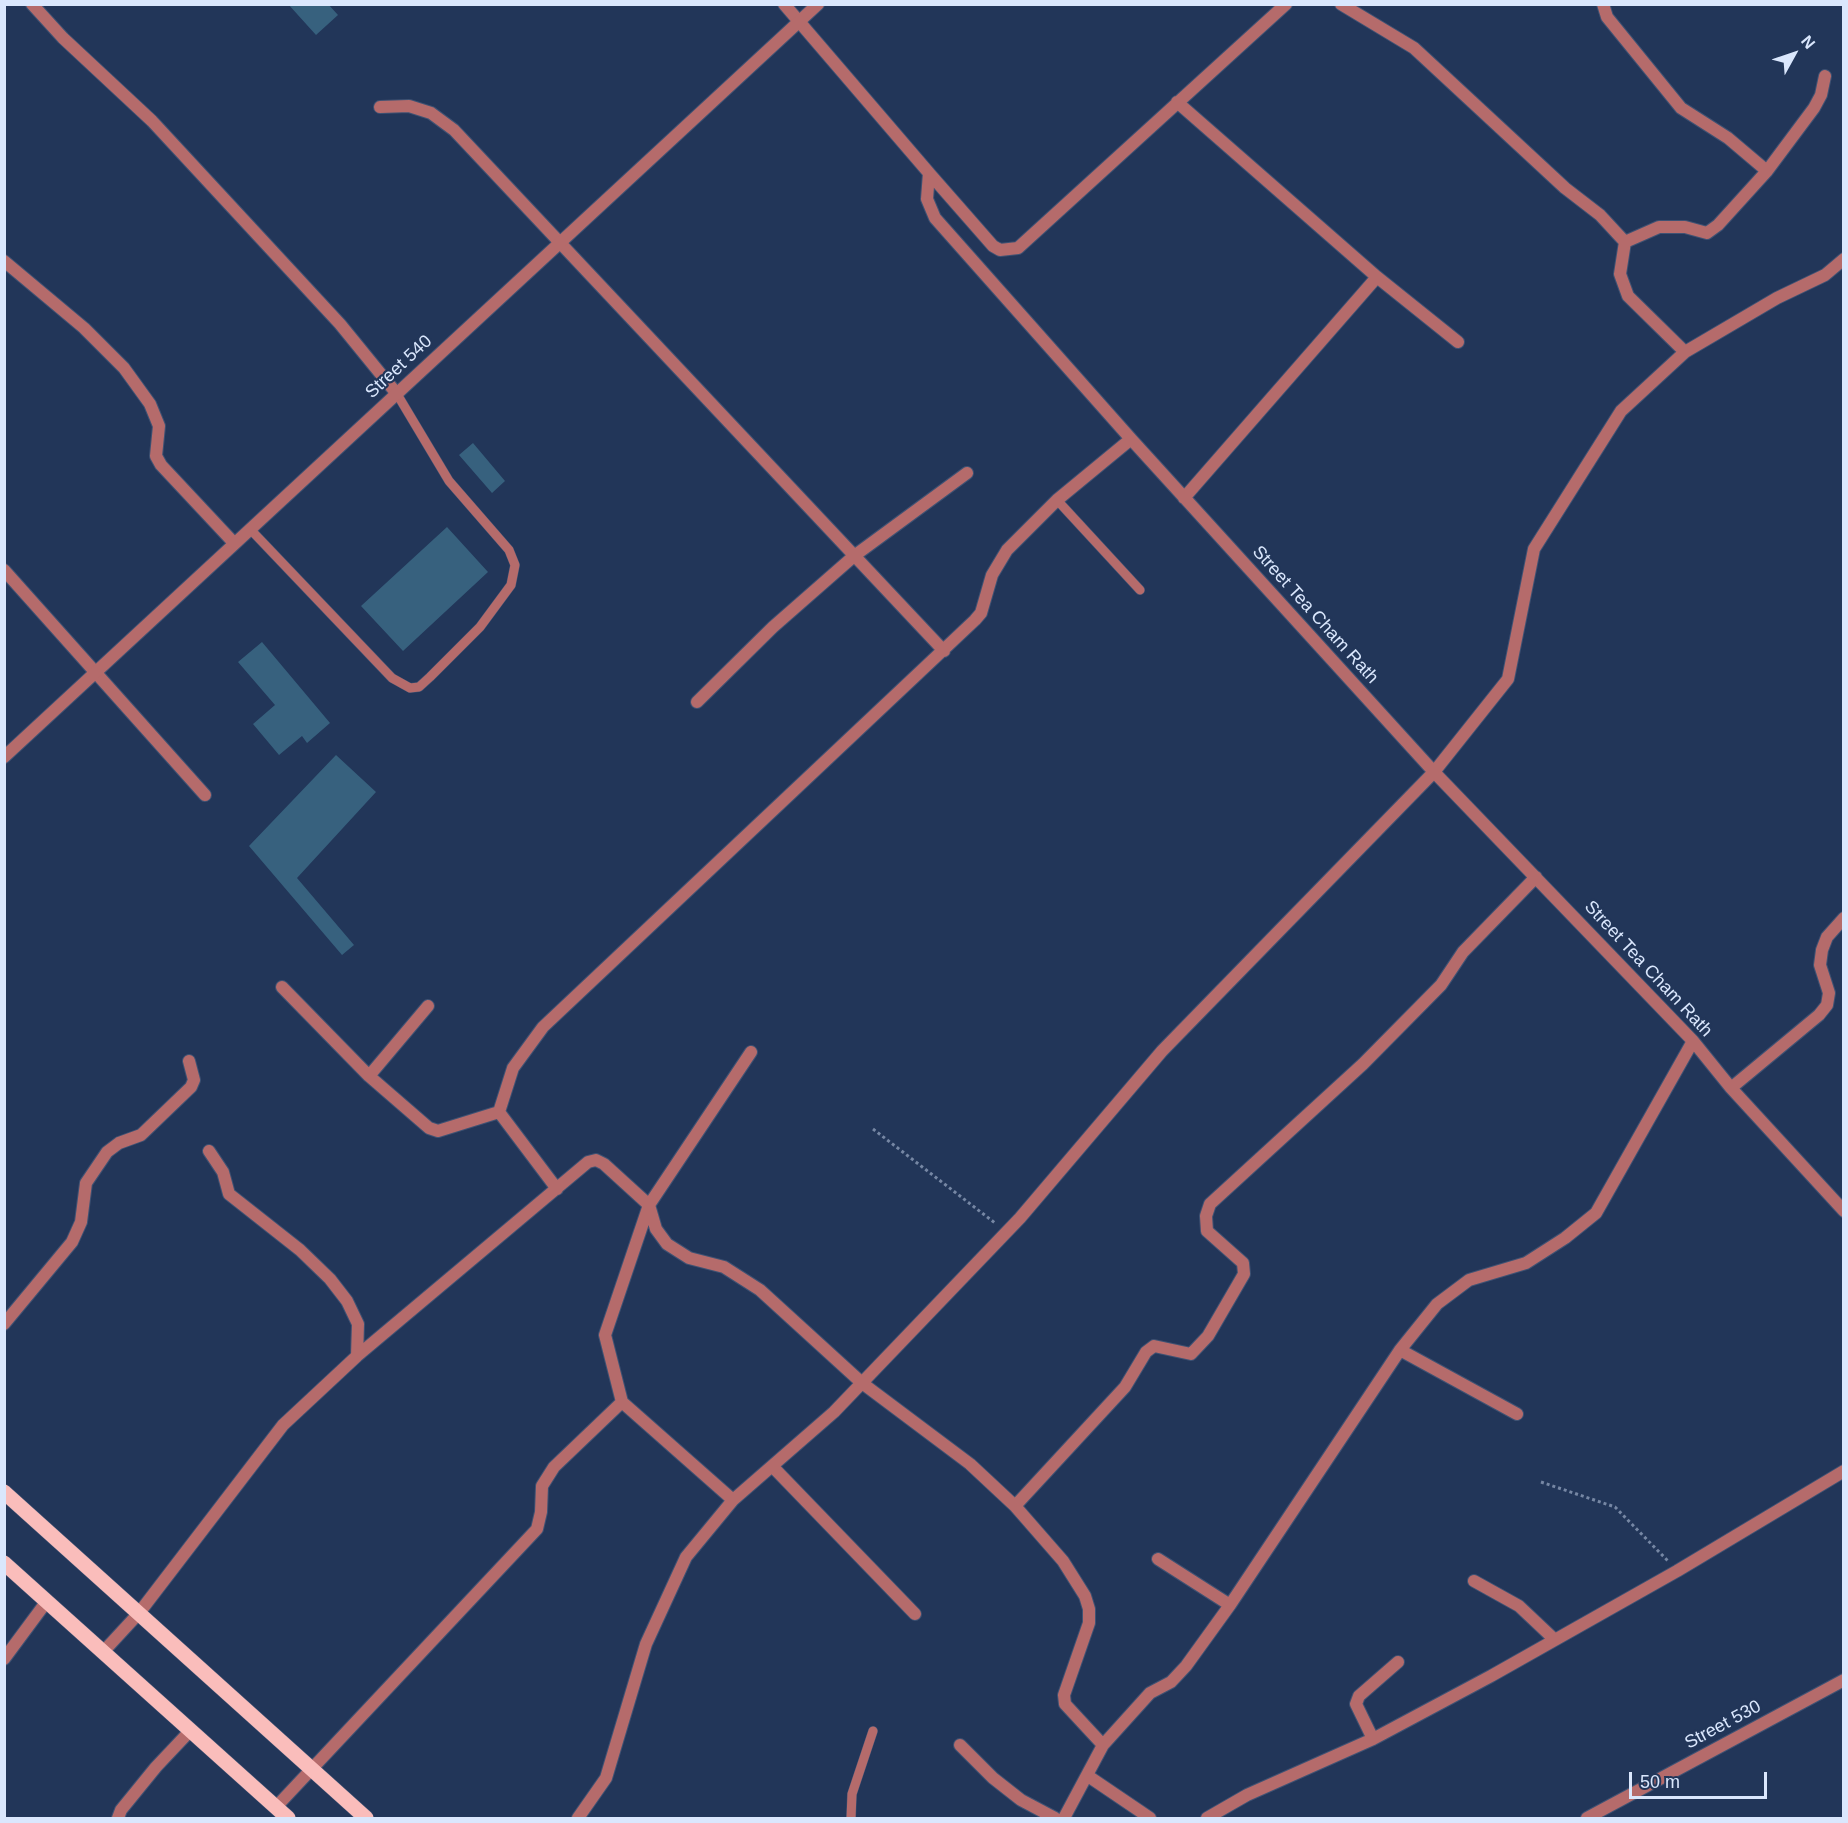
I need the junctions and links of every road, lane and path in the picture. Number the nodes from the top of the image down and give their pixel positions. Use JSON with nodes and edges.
{"nodes":[{"id":1,"x":32,"y":4,"type":"edge"},
{"id":2,"x":784,"y":4,"type":"edge"},
{"id":3,"x":818,"y":4,"type":"edge"},
{"id":4,"x":1286,"y":4,"type":"edge"},
{"id":5,"x":1341,"y":4,"type":"edge"},
{"id":6,"x":1603,"y":4,"type":"edge"},
{"id":7,"x":801,"y":21,"type":"junction"},
{"id":8,"x":1825,"y":76,"type":"dead end"},
{"id":9,"x":1177,"y":102,"type":"junction"},
{"id":10,"x":380,"y":107,"type":"dead end"},
{"id":11,"x":1767,"y":171,"type":"junction"},
{"id":12,"x":929,"y":173,"type":"junction"},
{"id":13,"x":1625,"y":242,"type":"junction"},
{"id":14,"x":560,"y":243,"type":"junction"},
{"id":15,"x":1844,"y":260,"type":"edge"},
{"id":16,"x":4,"y":261,"type":"edge"},
{"id":17,"x":1377,"y":277,"type":"junction"},
{"id":18,"x":1458,"y":342,"type":"dead end"},
{"id":19,"x":1685,"y":352,"type":"junction"},
{"id":20,"x":397,"y":394,"type":"junction"},
{"id":21,"x":1131,"y":439,"type":"junction"},
{"id":22,"x":967,"y":473,"type":"dead end"},
{"id":23,"x":1184,"y":498,"type":"junction"},
{"id":24,"x":1058,"y":500,"type":"junction"},
{"id":25,"x":250,"y":529,"type":"junction"},
{"id":26,"x":234,"y":543,"type":"junction"},
{"id":27,"x":854,"y":556,"type":"junction"},
{"id":28,"x":4,"y":570,"type":"edge"},
{"id":29,"x":1140,"y":590,"type":"dead end"},
{"id":30,"x":944,"y":651,"type":"junction"},
{"id":31,"x":94,"y":673,"type":"junction"},
{"id":32,"x":697,"y":702,"type":"dead end"},
{"id":33,"x":4,"y":757,"type":"edge"},
{"id":34,"x":1434,"y":772,"type":"junction"},
{"id":35,"x":205,"y":795,"type":"dead end"},
{"id":36,"x":1536,"y":877,"type":"junction"},
{"id":37,"x":1844,"y":918,"type":"edge"},
{"id":38,"x":282,"y":987,"type":"dead end"},
{"id":39,"x":428,"y":1006,"type":"dead end"},
{"id":40,"x":1693,"y":1041,"type":"junction"},
{"id":41,"x":752,"y":1052,"type":"dead end"},
{"id":42,"x":189,"y":1061,"type":"dead end"},
{"id":43,"x":369,"y":1076,"type":"junction"},
{"id":44,"x":1731,"y":1088,"type":"junction"},
{"id":45,"x":499,"y":1112,"type":"junction"},
{"id":46,"x":873,"y":1129,"type":"dead end"},
{"id":47,"x":209,"y":1152,"type":"dead end"},
{"id":48,"x":557,"y":1189,"type":"junction"},
{"id":49,"x":649,"y":1205,"type":"junction"},
{"id":50,"x":1844,"y":1211,"type":"edge"},
{"id":51,"x":1007,"y":1232,"type":"junction"},
{"id":52,"x":4,"y":1324,"type":"edge"},
{"id":53,"x":1400,"y":1350,"type":"junction"},
{"id":54,"x":357,"y":1356,"type":"junction"},
{"id":55,"x":862,"y":1383,"type":"junction"},
{"id":56,"x":622,"y":1402,"type":"junction"},
{"id":57,"x":1517,"y":1414,"type":"dead end"},
{"id":58,"x":772,"y":1466,"type":"junction"},
{"id":59,"x":1844,"y":1471,"type":"edge"},
{"id":60,"x":1541,"y":1482,"type":"dead end"},
{"id":61,"x":4,"y":1492,"type":"edge"},
{"id":62,"x":733,"y":1500,"type":"junction"},
{"id":63,"x":1015,"y":1506,"type":"junction"},
{"id":64,"x":1158,"y":1559,"type":"dead end"},
{"id":65,"x":4,"y":1563,"type":"edge"},
{"id":66,"x":1677,"y":1571,"type":"junction"},
{"id":67,"x":1474,"y":1581,"type":"dead end"},
{"id":68,"x":47,"y":1601,"type":"junction"},
{"id":69,"x":1230,"y":1605,"type":"junction"},
{"id":70,"x":139,"y":1613,"type":"junction"},
{"id":71,"x":915,"y":1614,"type":"dead end"},
{"id":72,"x":1555,"y":1640,"type":"junction"},
{"id":73,"x":103,"y":1652,"type":"junction"},
{"id":74,"x":4,"y":1659,"type":"edge"},
{"id":75,"x":1398,"y":1662,"type":"dead end"},
{"id":76,"x":1844,"y":1680,"type":"edge"},
{"id":77,"x":190,"y":1731,"type":"junction"},
{"id":78,"x":873,"y":1731,"type":"dead end"},
{"id":79,"x":1373,"y":1739,"type":"junction"},
{"id":80,"x":960,"y":1745,"type":"dead end"},
{"id":81,"x":1103,"y":1745,"type":"junction"},
{"id":82,"x":313,"y":1768,"type":"junction"},
{"id":83,"x":1088,"y":1776,"type":"junction"},
{"id":84,"x":276,"y":1807,"type":"junction"},
{"id":85,"x":118,"y":1818,"type":"edge"},
{"id":86,"x":288,"y":1818,"type":"edge"},
{"id":87,"x":366,"y":1818,"type":"edge"},
{"id":88,"x":578,"y":1818,"type":"edge"},
{"id":89,"x":851,"y":1818,"type":"edge"},
{"id":90,"x":1055,"y":1818,"type":"edge"},
{"id":91,"x":1064,"y":1818,"type":"edge"},
{"id":92,"x":1150,"y":1818,"type":"edge"},
{"id":93,"x":1207,"y":1818,"type":"edge"},
{"id":94,"x":1587,"y":1818,"type":"edge"}],
"edges":[{"from":1,"to":20,"type":"street"},
{"from":2,"to":7,"type":"street"},
{"from":3,"to":7,"type":"street","name":"Street 540"},
{"from":4,"to":9,"type":"street"},
{"from":5,"to":13,"type":"street"},
{"from":6,"to":11,"type":"street"},
{"from":7,"to":12,"type":"street"},
{"from":7,"to":14,"type":"street","name":"Street 540"},
{"from":8,"to":11,"type":"street"},
{"from":9,"to":12,"type":"street"},
{"from":9,"to":17,"type":"street"},
{"from":10,"to":14,"type":"street"},
{"from":11,"to":13,"type":"street"},
{"from":12,"to":21,"type":"street","name":"Street Tea Cham Rath"},
{"from":13,"to":19,"type":"street"},
{"from":14,"to":20,"type":"street","name":"Street 540"},
{"from":14,"to":27,"type":"street"},
{"from":15,"to":19,"type":"street"},
{"from":16,"to":26,"type":"street"},
{"from":17,"to":18,"type":"street"},
{"from":17,"to":23,"type":"street"},
{"from":19,"to":34,"type":"street"},
{"from":20,"to":25,"type":"street","name":"Street 540"},
{"from":20,"to":25,"type":"lane"},
{"from":21,"to":23,"type":"street","name":"Street Tea Cham Rath"},
{"from":21,"to":24,"type":"street"},
{"from":22,"to":27,"type":"street"},
{"from":23,"to":34,"type":"street","name":"Street Tea Cham Rath"},
{"from":24,"to":29,"type":"lane"},
{"from":24,"to":30,"type":"street"},
{"from":25,"to":26,"type":"street","name":"Street 540"},
{"from":26,"to":31,"type":"street","name":"Street 540"},
{"from":27,"to":30,"type":"street"},
{"from":27,"to":32,"type":"street"},
{"from":28,"to":31,"type":"street"},
{"from":30,"to":45,"type":"street"},
{"from":31,"to":33,"type":"street","name":"Street 540"},
{"from":31,"to":35,"type":"street"},
{"from":34,"to":36,"type":"street","name":"Street Tea Cham Rath"},
{"from":34,"to":51,"type":"street"},
{"from":36,"to":40,"type":"street","name":"Street Tea Cham Rath"},
{"from":36,"to":63,"type":"street"},
{"from":37,"to":44,"type":"street"},
{"from":38,"to":43,"type":"street"},
{"from":39,"to":43,"type":"street"},
{"from":40,"to":44,"type":"street","name":"Street Tea Cham Rath"},
{"from":40,"to":53,"type":"street"},
{"from":41,"to":49,"type":"street"},
{"from":42,"to":52,"type":"street"},
{"from":43,"to":45,"type":"street"},
{"from":44,"to":50,"type":"street","name":"Street Tea Cham Rath"},
{"from":45,"to":48,"type":"street"},
{"from":46,"to":51,"type":"path"},
{"from":47,"to":54,"type":"street"},
{"from":48,"to":49,"type":"street"},
{"from":48,"to":54,"type":"street"},
{"from":49,"to":55,"type":"street"},
{"from":49,"to":56,"type":"street"},
{"from":51,"to":55,"type":"street"},
{"from":53,"to":57,"type":"street"},
{"from":53,"to":69,"type":"street"},
{"from":54,"to":70,"type":"street"},
{"from":55,"to":58,"type":"street"},
{"from":55,"to":63,"type":"street"},
{"from":56,"to":62,"type":"street"},
{"from":56,"to":82,"type":"street"},
{"from":58,"to":62,"type":"street"},
{"from":58,"to":71,"type":"street"},
{"from":59,"to":66,"type":"street"},
{"from":60,"to":66,"type":"path"},
{"from":61,"to":70,"type":"main road"},
{"from":62,"to":88,"type":"street"},
{"from":63,"to":81,"type":"street"},
{"from":64,"to":69,"type":"street"},
{"from":65,"to":68,"type":"main road"},
{"from":66,"to":72,"type":"street"},
{"from":67,"to":72,"type":"street"},
{"from":68,"to":73,"type":"main road"},
{"from":68,"to":74,"type":"street"},
{"from":69,"to":81,"type":"street"},
{"from":70,"to":73,"type":"street"},
{"from":70,"to":82,"type":"main road"},
{"from":72,"to":79,"type":"street"},
{"from":73,"to":77,"type":"main road"},
{"from":75,"to":79,"type":"street"},
{"from":76,"to":94,"type":"street","name":"Street 530"},
{"from":77,"to":84,"type":"main road"},
{"from":77,"to":85,"type":"street"},
{"from":78,"to":89,"type":"lane"},
{"from":79,"to":93,"type":"street"},
{"from":80,"to":90,"type":"street"},
{"from":81,"to":83,"type":"street"},
{"from":82,"to":84,"type":"street"},
{"from":82,"to":87,"type":"main road"},
{"from":83,"to":91,"type":"street"},
{"from":83,"to":92,"type":"street"},
{"from":84,"to":86,"type":"main road"}]}
